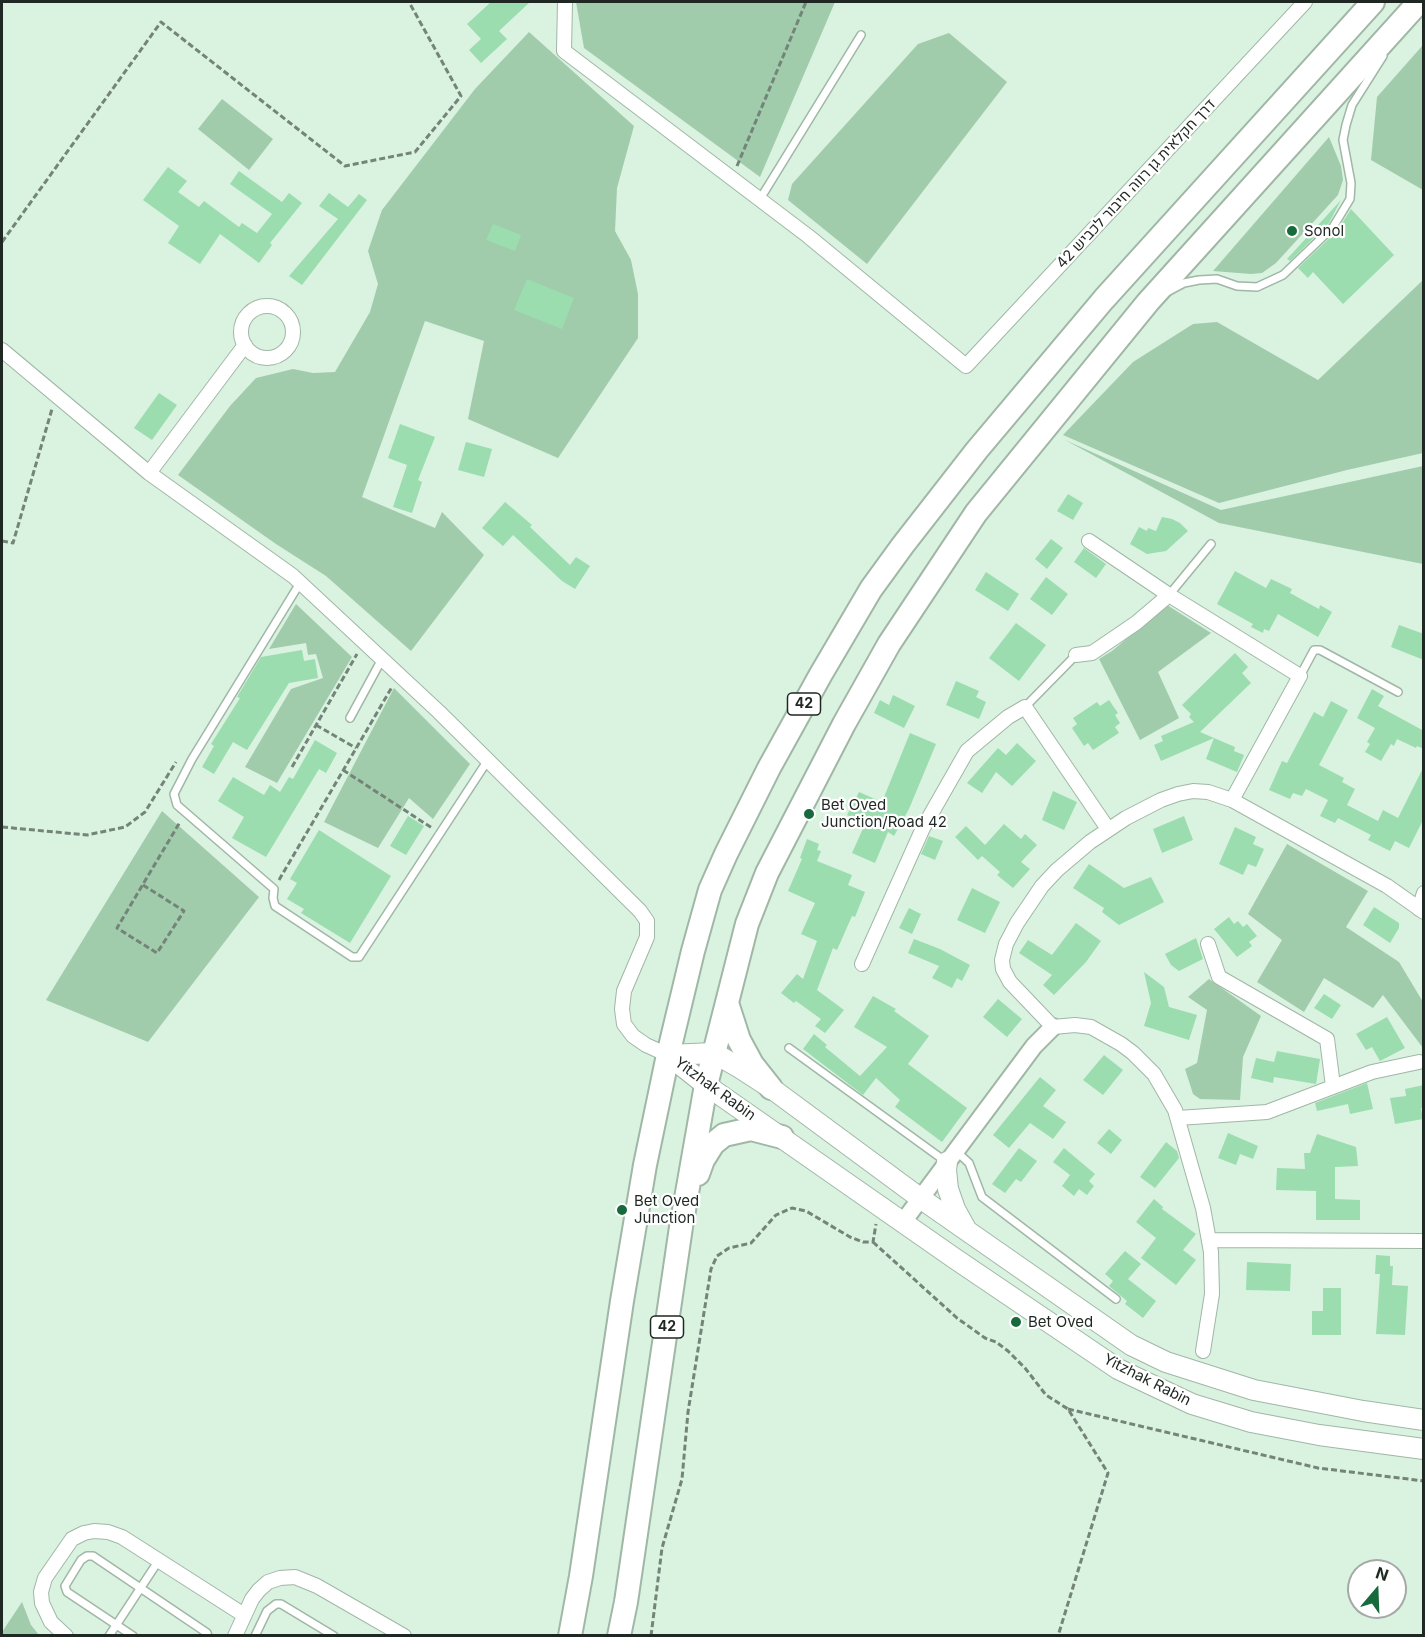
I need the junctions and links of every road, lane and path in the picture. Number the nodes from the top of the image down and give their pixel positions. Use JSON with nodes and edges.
{"nodes":[{"id":1,"x":409,"y":2,"type":"edge"},
{"id":2,"x":565,"y":2,"type":"edge"},
{"id":3,"x":806,"y":2,"type":"edge"},
{"id":4,"x":1305,"y":2,"type":"edge"},
{"id":5,"x":1373,"y":2,"type":"edge"},
{"id":6,"x":1419,"y":2,"type":"edge"},
{"id":7,"x":861,"y":35,"type":"dead end"},
{"id":8,"x":732,"y":178,"type":"junction"},
{"id":9,"x":760,"y":200,"type":"junction"},
{"id":10,"x":2,"y":242,"type":"edge"},
{"id":11,"x":1148,"y":302,"type":"junction"},
{"id":12,"x":245,"y":345,"type":"dead end"},
{"id":13,"x":2,"y":350,"type":"edge"},
{"id":14,"x":56,"y":396,"type":"junction"},
{"id":15,"x":149,"y":472,"type":"junction"},
{"id":16,"x":2,"y":541,"type":"edge"},
{"id":17,"x":1089,"y":541,"type":"dead end"},
{"id":18,"x":1211,"y":544,"type":"dead end"},
{"id":19,"x":300,"y":583,"type":"junction"},
{"id":20,"x":1169,"y":595,"type":"junction"},
{"id":21,"x":364,"y":642,"type":"junction"},
{"id":22,"x":1076,"y":655,"type":"joint"},
{"id":23,"x":382,"y":658,"type":"junction"},
{"id":24,"x":399,"y":675,"type":"junction"},
{"id":25,"x":1300,"y":676,"type":"junction"},
{"id":26,"x":1398,"y":692,"type":"dead end"},
{"id":27,"x":1024,"y":707,"type":"junction"},
{"id":28,"x":350,"y":718,"type":"dead end"},
{"id":29,"x":316,"y":725,"type":"junction"},
{"id":30,"x":356,"y":748,"type":"junction"},
{"id":31,"x":182,"y":753,"type":"dead end"},
{"id":32,"x":488,"y":760,"type":"junction"},
{"id":33,"x":292,"y":767,"type":"dead end"},
{"id":34,"x":343,"y":770,"type":"junction"},
{"id":35,"x":1232,"y":800,"type":"junction"},
{"id":36,"x":186,"y":813,"type":"junction"},
{"id":37,"x":2,"y":827,"type":"edge"},
{"id":38,"x":1108,"y":829,"type":"junction"},
{"id":39,"x":440,"y":833,"type":"junction"},
{"id":40,"x":143,"y":885,"type":"junction"},
{"id":41,"x":274,"y":889,"type":"junction"},
{"id":42,"x":1424,"y":893,"type":"edge"},
{"id":43,"x":1421,"y":911,"type":"edge"},
{"id":44,"x":1208,"y":944,"type":"dead end"},
{"id":45,"x":862,"y":964,"type":"dead end"},
{"id":46,"x":726,"y":1002,"type":"junction"},
{"id":47,"x":1053,"y":1027,"type":"junction"},
{"id":48,"x":789,"y":1048,"type":"dead end"},
{"id":49,"x":714,"y":1053,"type":"junction"},
{"id":50,"x":668,"y":1055,"type":"junction"},
{"id":51,"x":1419,"y":1062,"type":"dead end"},
{"id":52,"x":706,"y":1085,"type":"junction"},
{"id":53,"x":1333,"y":1086,"type":"junction"},
{"id":54,"x":771,"y":1088,"type":"junction"},
{"id":55,"x":1178,"y":1118,"type":"junction"},
{"id":56,"x":782,"y":1137,"type":"junction"},
{"id":57,"x":952,"y":1157,"type":"junction"},
{"id":58,"x":920,"y":1198,"type":"junction"},
{"id":59,"x":880,"y":1205,"type":"junction"},
{"id":60,"x":903,"y":1222,"type":"junction"},
{"id":61,"x":681,"y":1227,"type":"junction"},
{"id":62,"x":968,"y":1232,"type":"junction"},
{"id":63,"x":1210,"y":1240,"type":"junction"},
{"id":64,"x":1424,"y":1241,"type":"edge"},
{"id":65,"x":873,"y":1242,"type":"junction"},
{"id":66,"x":1116,"y":1299,"type":"dead end"},
{"id":67,"x":1203,"y":1351,"type":"dead end"},
{"id":68,"x":1068,"y":1409,"type":"junction"},
{"id":69,"x":1424,"y":1420,"type":"edge"},
{"id":70,"x":1424,"y":1449,"type":"edge"},
{"id":71,"x":1424,"y":1481,"type":"edge"},
{"id":72,"x":159,"y":1560,"type":"junction"},
{"id":73,"x":140,"y":1588,"type":"junction"},
{"id":74,"x":244,"y":1615,"type":"junction"},
{"id":75,"x":116,"y":1624,"type":"junction"},
{"id":76,"x":400,"y":1634,"type":"edge"},
{"id":77,"x":66,"y":1635,"type":"edge"},
{"id":78,"x":108,"y":1635,"type":"edge"},
{"id":79,"x":133,"y":1635,"type":"edge"},
{"id":80,"x":208,"y":1635,"type":"edge"},
{"id":81,"x":235,"y":1635,"type":"edge"},
{"id":82,"x":255,"y":1635,"type":"edge"},
{"id":83,"x":334,"y":1635,"type":"edge"},
{"id":84,"x":570,"y":1635,"type":"edge"},
{"id":85,"x":619,"y":1635,"type":"edge"},
{"id":86,"x":651,"y":1635,"type":"edge"},
{"id":87,"x":1058,"y":1635,"type":"edge"}],
"edges":[{"from":1,"to":10,"type":"path"},
{"from":2,"to":8,"type":"street"},
{"from":3,"to":8,"type":"path"},
{"from":4,"to":9,"type":"street","name":"דרך חקלאית גן רווה חיבור לכביש 42"},
{"from":5,"to":50,"type":"highway","number":"42"},
{"from":6,"to":11,"type":"highway","number":"42"},
{"from":6,"to":11,"type":"lane"},
{"from":7,"to":9,"type":"lane"},
{"from":8,"to":9,"type":"street"},
{"from":11,"to":46,"type":"highway","number":"42"},
{"from":12,"to":15,"type":"street"},
{"from":13,"to":14,"type":"street"},
{"from":14,"to":15,"type":"street"},
{"from":14,"to":16,"type":"path"},
{"from":15,"to":19,"type":"street"},
{"from":17,"to":20,"type":"street"},
{"from":18,"to":20,"type":"lane"},
{"from":19,"to":21,"type":"street"},
{"from":19,"to":36,"type":"lane"},
{"from":20,"to":22,"type":"street"},
{"from":20,"to":25,"type":"street"},
{"from":21,"to":23,"type":"street"},
{"from":21,"to":29,"type":"path"},
{"from":22,"to":27,"type":"lane"},
{"from":23,"to":24,"type":"street"},
{"from":23,"to":28,"type":"lane"},
{"from":24,"to":30,"type":"path"},
{"from":24,"to":32,"type":"street"},
{"from":25,"to":26,"type":"lane"},
{"from":25,"to":35,"type":"street"},
{"from":27,"to":38,"type":"street"},
{"from":27,"to":45,"type":"street"},
{"from":29,"to":30,"type":"path"},
{"from":29,"to":33,"type":"path"},
{"from":30,"to":34,"type":"path"},
{"from":31,"to":37,"type":"path"},
{"from":32,"to":39,"type":"lane"},
{"from":32,"to":50,"type":"street"},
{"from":34,"to":39,"type":"path"},
{"from":34,"to":41,"type":"path"},
{"from":35,"to":38,"type":"street"},
{"from":35,"to":43,"type":"street"},
{"from":36,"to":40,"type":"path"},
{"from":36,"to":41,"type":"lane"},
{"from":38,"to":47,"type":"street"},
{"from":39,"to":41,"type":"lane"},
{"from":40,"to":40,"type":"path"},
{"from":42,"to":43,"type":"street"},
{"from":44,"to":53,"type":"street"},
{"from":46,"to":49,"type":"highway","number":"42"},
{"from":46,"to":54,"type":"highway"},
{"from":47,"to":55,"type":"street"},
{"from":47,"to":57,"type":"street"},
{"from":48,"to":57,"type":"lane"},
{"from":49,"to":50,"type":"main road","name":"Yitzhak Rabin"},
{"from":49,"to":52,"type":"highway","number":"42"},
{"from":49,"to":54,"type":"main road","name":"Yitzhak Rabin"},
{"from":50,"to":52,"type":"main road","name":"Yitzhak Rabin"},
{"from":50,"to":84,"type":"highway","number":"42"},
{"from":51,"to":53,"type":"street"},
{"from":52,"to":56,"type":"main road","name":"Yitzhak Rabin"},
{"from":52,"to":61,"type":"highway","number":"42"},
{"from":53,"to":55,"type":"street"},
{"from":54,"to":58,"type":"main road","name":"Yitzhak Rabin"},
{"from":55,"to":63,"type":"street"},
{"from":56,"to":59,"type":"main road","name":"Yitzhak Rabin"},
{"from":56,"to":61,"type":"highway"},
{"from":57,"to":58,"type":"street"},
{"from":57,"to":62,"type":"main road"},
{"from":57,"to":66,"type":"lane"},
{"from":58,"to":60,"type":"street"},
{"from":58,"to":62,"type":"main road","name":"Yitzhak Rabin"},
{"from":59,"to":60,"type":"main road","name":"Yitzhak Rabin"},
{"from":59,"to":65,"type":"path"},
{"from":60,"to":70,"type":"main road","name":"Yitzhak Rabin"},
{"from":61,"to":85,"type":"highway","number":"42"},
{"from":62,"to":69,"type":"main road","name":"Yitzhak Rabin"},
{"from":63,"to":64,"type":"street"},
{"from":63,"to":67,"type":"street"},
{"from":65,"to":68,"type":"path"},
{"from":65,"to":86,"type":"path"},
{"from":68,"to":71,"type":"path"},
{"from":68,"to":87,"type":"path"},
{"from":72,"to":73,"type":"lane"},
{"from":72,"to":74,"type":"street"},
{"from":72,"to":77,"type":"street"},
{"from":73,"to":75,"type":"lane"},
{"from":73,"to":75,"type":"lane"},
{"from":73,"to":80,"type":"lane"},
{"from":74,"to":76,"type":"street"},
{"from":74,"to":81,"type":"street"},
{"from":75,"to":78,"type":"lane"},
{"from":75,"to":79,"type":"lane"},
{"from":82,"to":83,"type":"lane"}]}
